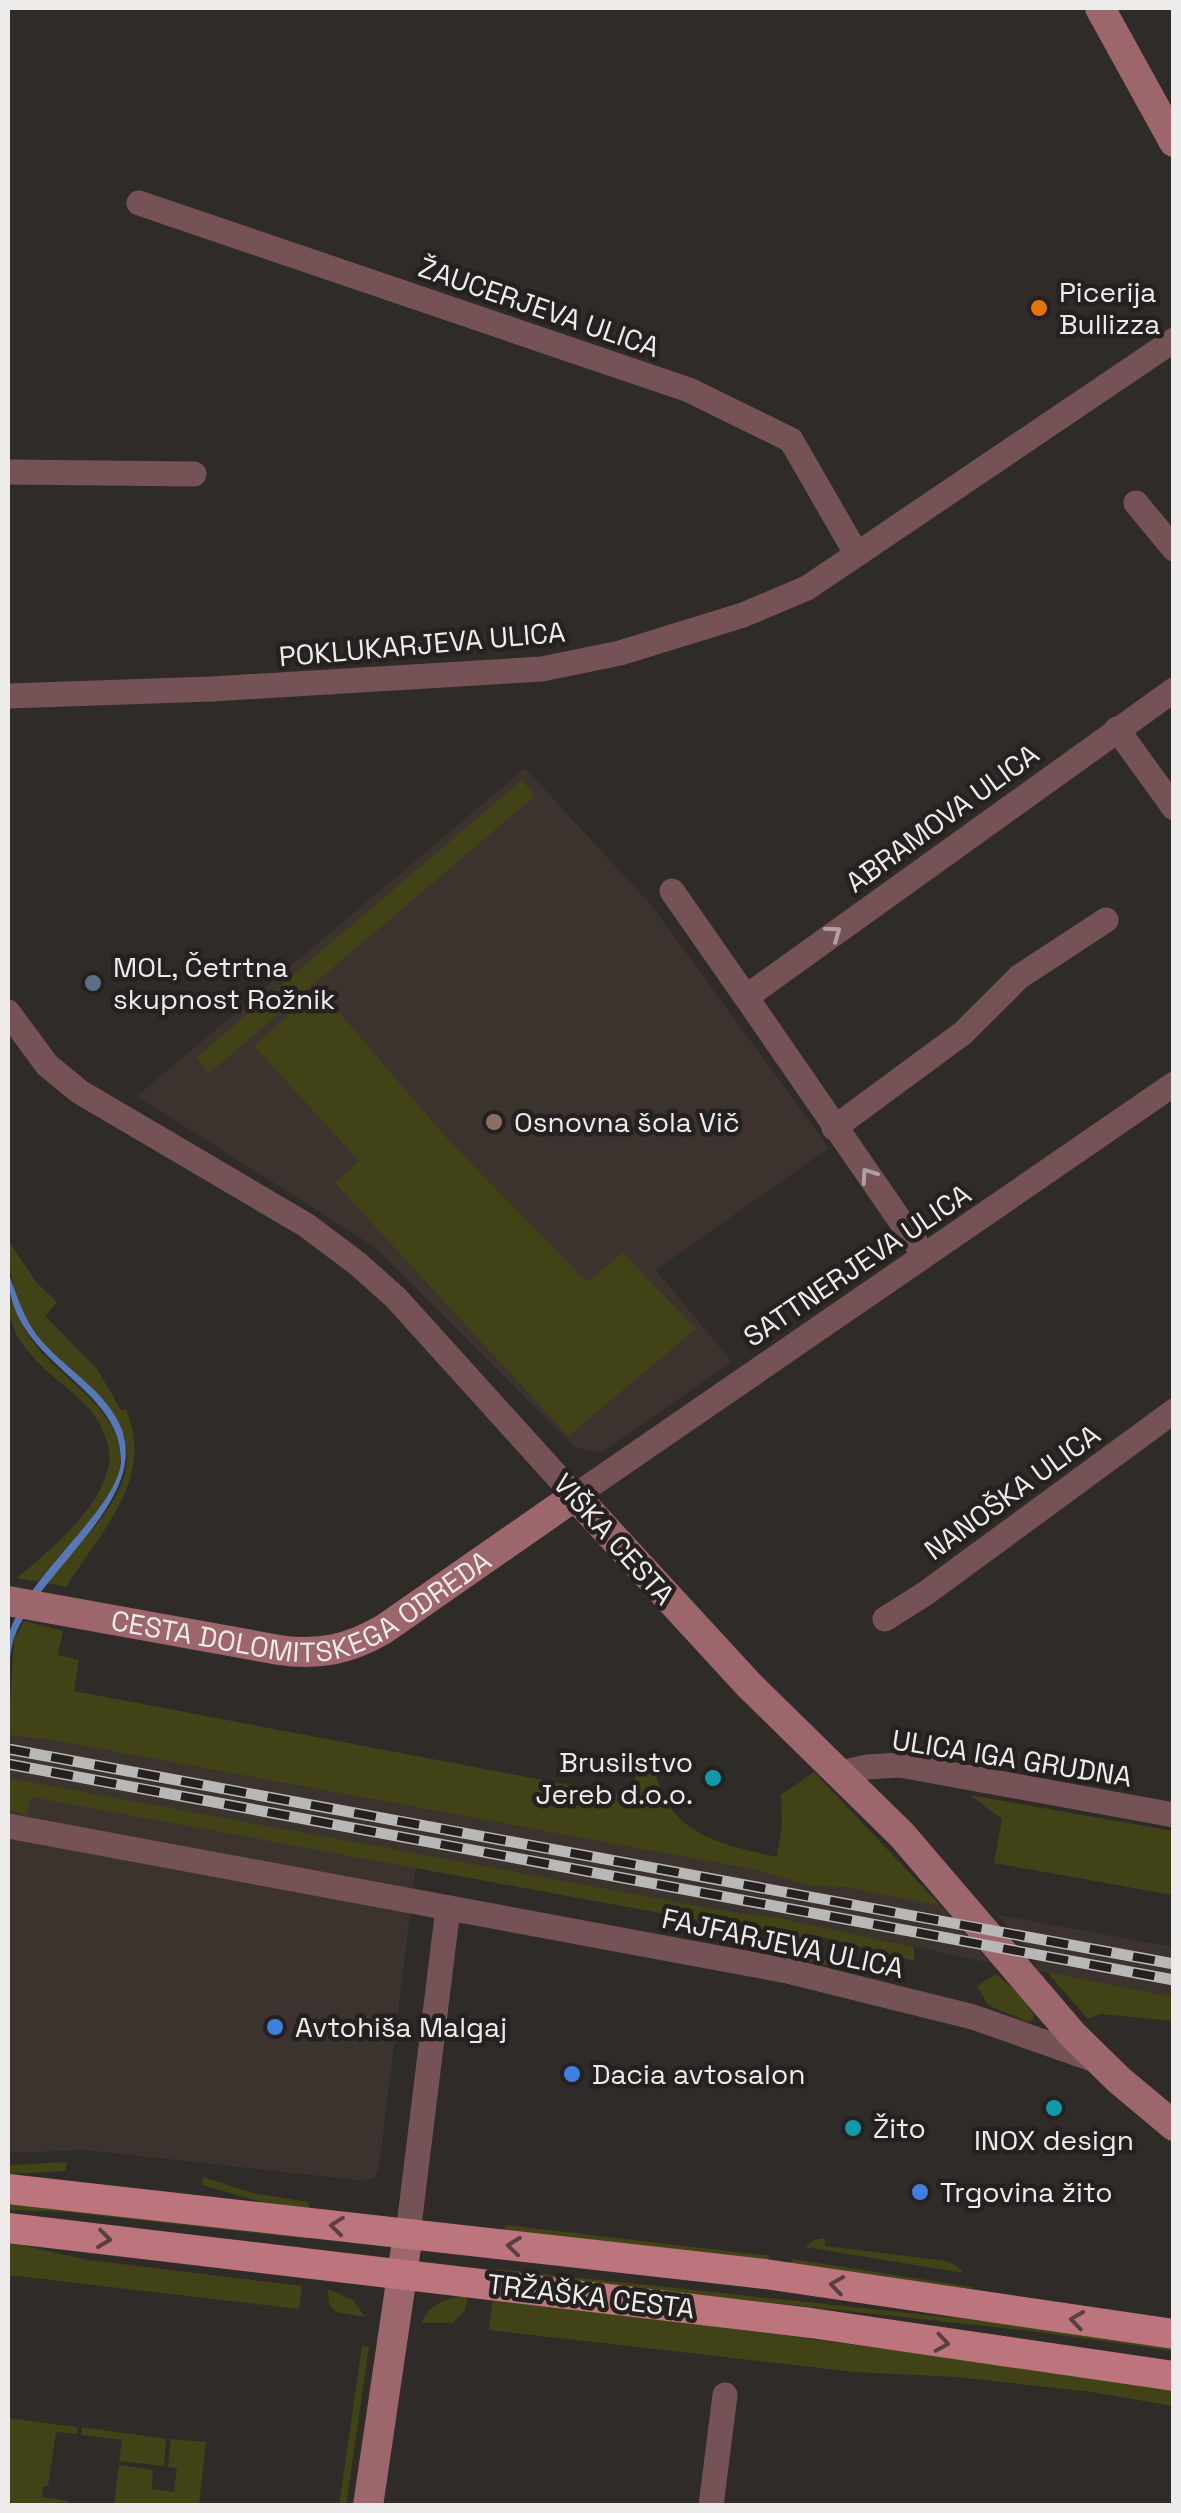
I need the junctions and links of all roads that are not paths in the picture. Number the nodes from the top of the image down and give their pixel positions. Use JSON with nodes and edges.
{"nodes":[{"id":1,"x":1100,"y":8,"type":"edge"},
{"id":2,"x":1174,"y":142,"type":"edge"},
{"id":3,"x":139,"y":203,"type":"dead end"},
{"id":4,"x":1174,"y":340,"type":"edge"},
{"id":5,"x":8,"y":472,"type":"edge"},
{"id":6,"x":194,"y":474,"type":"dead end"},
{"id":7,"x":1136,"y":503,"type":"dead end"},
{"id":8,"x":1174,"y":549,"type":"edge"},
{"id":9,"x":856,"y":553,"type":"junction"},
{"id":10,"x":1174,"y":690,"type":"edge"},
{"id":11,"x":8,"y":696,"type":"edge"},
{"id":12,"x":1117,"y":729,"type":"junction"},
{"id":13,"x":1174,"y":808,"type":"edge"},
{"id":14,"x":672,"y":891,"type":"dead end"},
{"id":15,"x":1106,"y":920,"type":"dead end"},
{"id":16,"x":746,"y":996,"type":"junction"},
{"id":17,"x":8,"y":1012,"type":"edge"},
{"id":18,"x":1174,"y":1084,"type":"edge"},
{"id":19,"x":834,"y":1128,"type":"junction"},
{"id":20,"x":924,"y":1255,"type":"junction"},
{"id":21,"x":1174,"y":1411,"type":"edge"},
{"id":22,"x":575,"y":1496,"type":"junction"},
{"id":23,"x":8,"y":1601,"type":"edge"},
{"id":24,"x":885,"y":1619,"type":"dead end"},
{"id":25,"x":841,"y":1773,"type":"junction"},
{"id":26,"x":1174,"y":1815,"type":"edge"},
{"id":27,"x":8,"y":1826,"type":"edge"},
{"id":28,"x":448,"y":1908,"type":"junction"},
{"id":29,"x":1100,"y":2062,"type":"junction"},
{"id":30,"x":1174,"y":2126,"type":"edge"},
{"id":31,"x":8,"y":2189,"type":"edge"},
{"id":32,"x":8,"y":2228,"type":"edge"},
{"id":33,"x":408,"y":2234,"type":"junction"},
{"id":34,"x":402,"y":2274,"type":"junction"},
{"id":35,"x":1174,"y":2334,"type":"edge"},
{"id":36,"x":1174,"y":2376,"type":"edge"},
{"id":37,"x":725,"y":2396,"type":"dead end"},
{"id":38,"x":368,"y":2506,"type":"edge"},
{"id":39,"x":711,"y":2506,"type":"edge"}],
"edges":[{"from":1,"to":2,"type":"street"},
{"from":3,"to":9,"type":"street","name":"ŽAUCERJEVA ULICA"},
{"from":4,"to":9,"type":"street","name":"POKLUKARJEVA ULICA"},
{"from":5,"to":6,"type":"street"},
{"from":7,"to":8,"type":"street"},
{"from":9,"to":11,"type":"street","name":"POKLUKARJEVA ULICA"},
{"from":10,"to":12,"type":"street","name":"ABRAMOVA ULICA"},
{"from":12,"to":13,"type":"street"},
{"from":16,"to":12,"type":"street","name":"ABRAMOVA ULICA","one_way":true},
{"from":14,"to":16,"type":"street"},
{"from":15,"to":19,"type":"street"},
{"from":16,"to":19,"type":"street"},
{"from":17,"to":22,"type":"street","name":"VIŠKA CESTA"},
{"from":18,"to":20,"type":"street","name":"SATTNERJEVA ULICA"},
{"from":20,"to":19,"type":"street","one_way":true},
{"from":20,"to":22,"type":"street","name":"SATTNERJEVA ULICA"},
{"from":21,"to":24,"type":"street","name":"NANOŠKA ULICA"},
{"from":22,"to":23,"type":"street","name":"CESTA DOLOMITSKEGA ODREDA"},
{"from":22,"to":25,"type":"street","name":"VIŠKA CESTA"},
{"from":25,"to":26,"type":"street","name":"ULICA IGA GRUDNA"},
{"from":25,"to":29,"type":"street","name":"VIŠKA CESTA"},
{"from":27,"to":28,"type":"street","name":"FAJFARJEVA ULICA"},
{"from":28,"to":29,"type":"street","name":"FAJFARJEVA ULICA"},
{"from":28,"to":33,"type":"street"},
{"from":29,"to":30,"type":"street","name":"VIŠKA CESTA"},
{"from":33,"to":31,"type":"main road","name":"TRŽAŠKA CESTA","one_way":true},
{"from":32,"to":34,"type":"main road","name":"TRŽAŠKA CESTA","one_way":true},
{"from":33,"to":34,"type":"street"},
{"from":35,"to":33,"type":"main road","name":"TRŽAŠKA CESTA","one_way":true},
{"from":34,"to":36,"type":"main road","name":"TRŽAŠKA CESTA","one_way":true},
{"from":34,"to":38,"type":"street"},
{"from":37,"to":39,"type":"street"}]}
